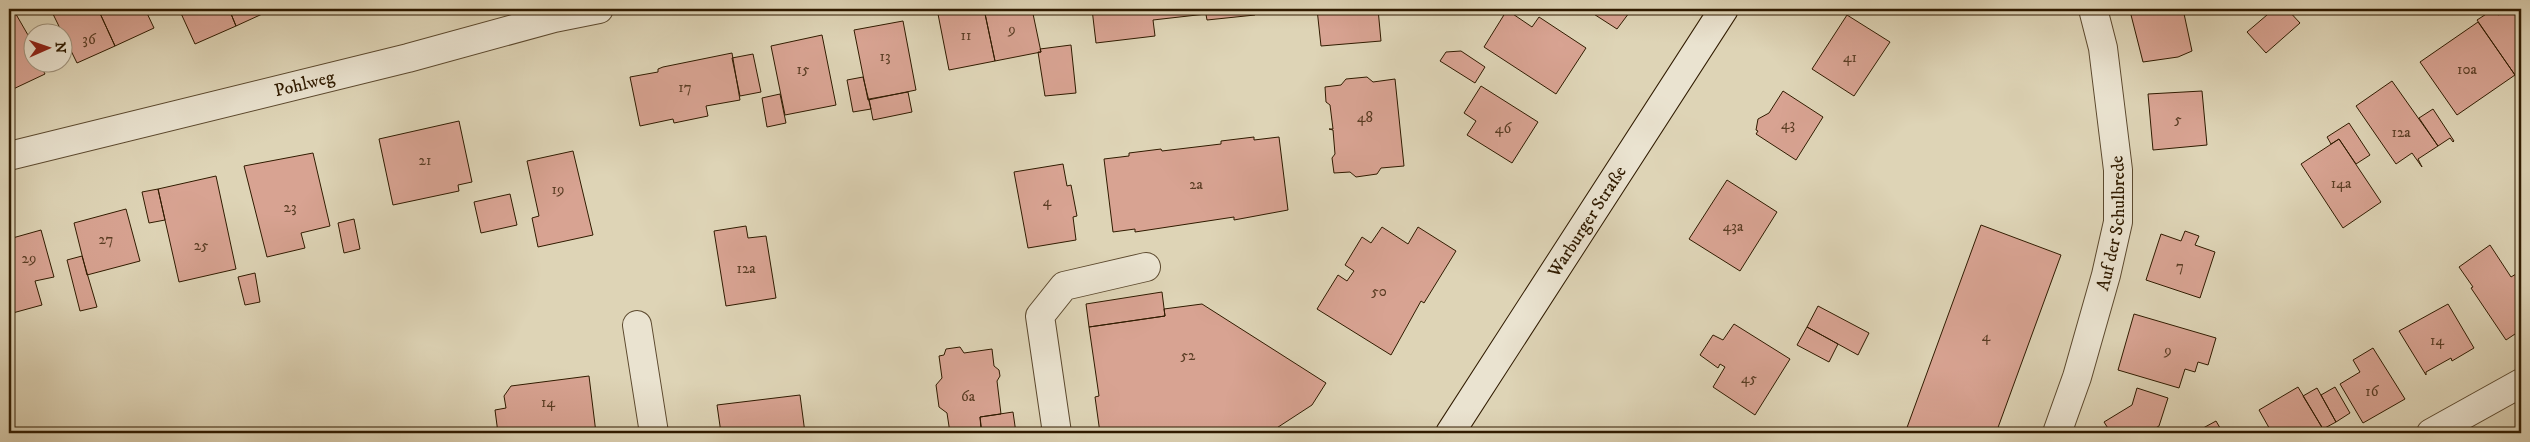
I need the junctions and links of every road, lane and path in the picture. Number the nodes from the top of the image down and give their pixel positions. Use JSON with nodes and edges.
{"nodes":[{"id":1,"x":599,"y":9,"type":"edge"},
{"id":2,"x":1724,"y":9,"type":"edge"},
{"id":3,"x":2093,"y":9,"type":"edge"},
{"id":4,"x":564,"y":13,"type":"edge"},
{"id":5,"x":9,"y":156,"type":"edge"},
{"id":6,"x":1146,"y":267,"type":"dead end"},
{"id":7,"x":637,"y":325,"type":"dead end"},
{"id":8,"x":2521,"y":383,"type":"edge"},
{"id":9,"x":654,"y":433,"type":"edge"},
{"id":10,"x":1057,"y":433,"type":"edge"},
{"id":11,"x":1450,"y":433,"type":"edge"},
{"id":12,"x":2057,"y":433,"type":"edge"},
{"id":13,"x":2431,"y":433,"type":"edge"}],
"edges":[{"from":1,"to":4,"type":"street","name":"Pohlweg"},
{"from":2,"to":11,"type":"street","name":"Warburger Straße"},
{"from":3,"to":12,"type":"street","name":"Auf der Schulbrede"},
{"from":4,"to":5,"type":"street","name":"Pohlweg"},
{"from":6,"to":10,"type":"street"},
{"from":7,"to":9,"type":"street"},
{"from":8,"to":13,"type":"street"}]}
